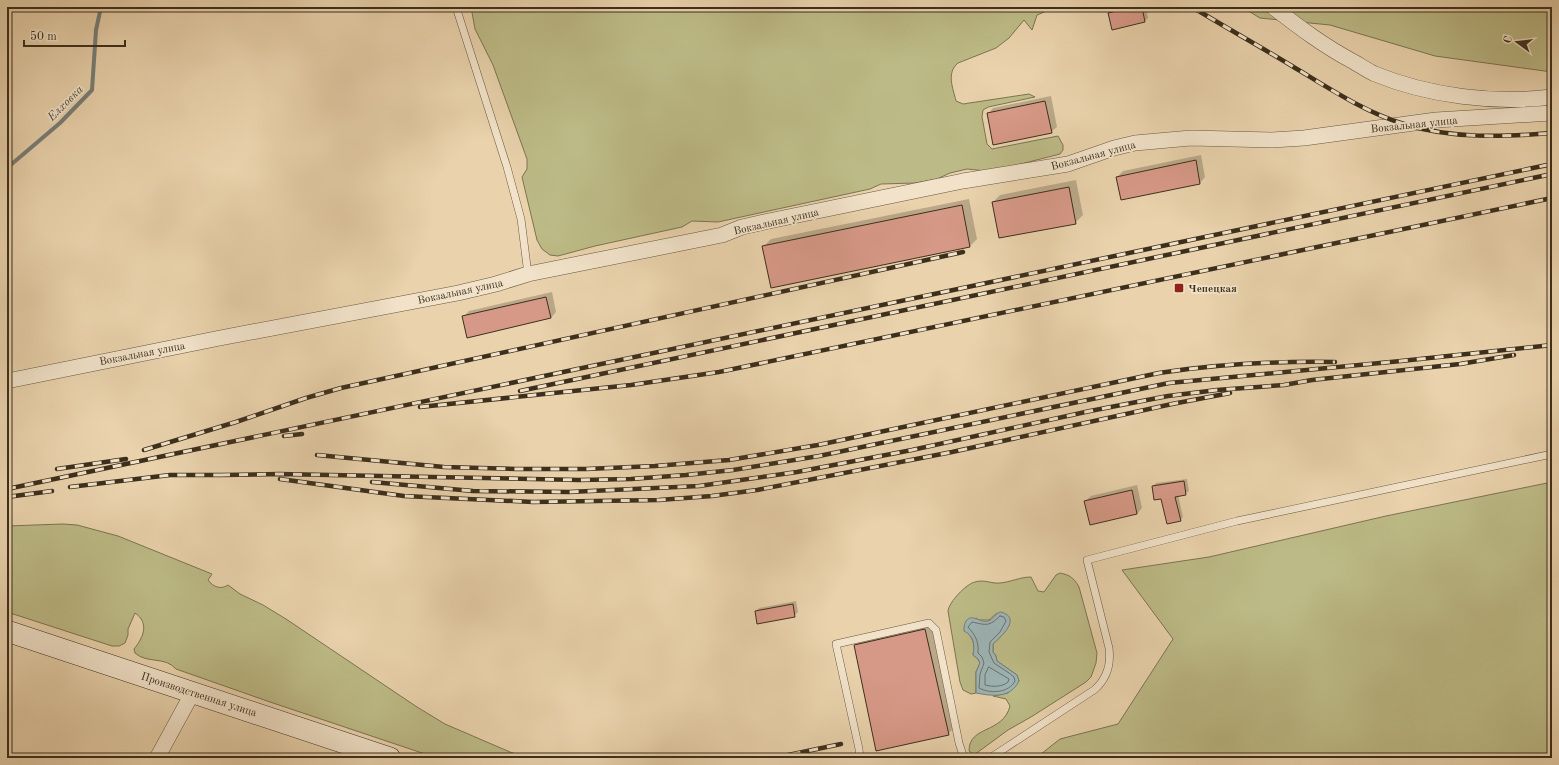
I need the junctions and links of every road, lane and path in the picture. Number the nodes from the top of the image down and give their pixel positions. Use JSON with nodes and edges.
{"nodes":[{"id":1,"x":456,"y":7,"type":"edge"},
{"id":2,"x":1273,"y":7,"type":"edge"},
{"id":3,"x":1552,"y":97,"type":"edge"},
{"id":4,"x":1552,"y":113,"type":"edge"},
{"id":5,"x":528,"y":274,"type":"junction"},
{"id":6,"x":7,"y":381,"type":"edge"},
{"id":7,"x":1552,"y":454,"type":"edge"},
{"id":8,"x":7,"y":631,"type":"edge"},
{"id":9,"x":193,"y":692,"type":"junction"},
{"id":10,"x":157,"y":758,"type":"edge"},
{"id":11,"x":390,"y":758,"type":"edge"},
{"id":12,"x":860,"y":758,"type":"edge"},
{"id":13,"x":964,"y":758,"type":"edge"},
{"id":14,"x":990,"y":758,"type":"edge"}],
"edges":[{"from":1,"to":5,"type":"lane"},
{"from":2,"to":3,"type":"street"},
{"from":4,"to":5,"type":"street","name":"Вокзальная улица"},
{"from":5,"to":6,"type":"street","name":"Вокзальная улица"},
{"from":7,"to":14,"type":"lane"},
{"from":8,"to":9,"type":"main road","name":"Производственная улица"},
{"from":9,"to":10,"type":"street"},
{"from":9,"to":11,"type":"main road","name":"Производственная улица"},
{"from":12,"to":13,"type":"lane"}]}
